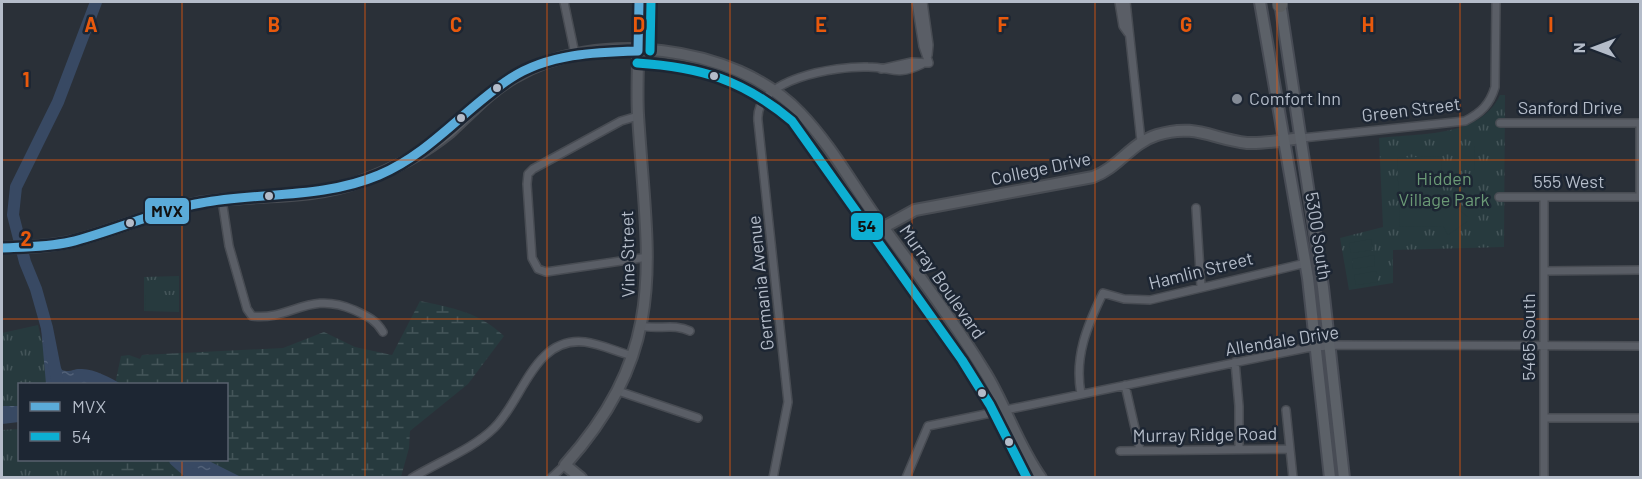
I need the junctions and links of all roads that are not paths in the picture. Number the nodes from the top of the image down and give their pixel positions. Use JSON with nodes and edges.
{"nodes":[{"id":1,"x":564,"y":2,"type":"edge"},
{"id":2,"x":639,"y":2,"type":"edge"},
{"id":3,"x":916,"y":2,"type":"edge"},
{"id":4,"x":923,"y":2,"type":"edge"},
{"id":5,"x":1119,"y":2,"type":"edge"},
{"id":6,"x":1126,"y":2,"type":"edge"},
{"id":7,"x":1260,"y":2,"type":"edge"},
{"id":8,"x":1496,"y":2,"type":"edge"},
{"id":9,"x":1280,"y":3,"type":"edge"},
{"id":10,"x":1128,"y":33,"type":"junction"},
{"id":11,"x":638,"y":51,"type":"junction"},
{"id":12,"x":575,"y":54,"type":"junction"},
{"id":13,"x":928,"y":55,"type":"junction"},
{"id":14,"x":775,"y":90,"type":"junction"},
{"id":15,"x":638,"y":117,"type":"junction"},
{"id":16,"x":1500,"y":123,"type":"dead end"},
{"id":17,"x":1640,"y":123,"type":"edge"},
{"id":18,"x":1302,"y":138,"type":"junction"},
{"id":19,"x":1285,"y":140,"type":"junction"},
{"id":20,"x":1142,"y":141,"type":"junction"},
{"id":21,"x":1640,"y":196,"type":"edge"},
{"id":22,"x":1499,"y":197,"type":"dead end"},
{"id":23,"x":1544,"y":197,"type":"junction"},
{"id":24,"x":222,"y":200,"type":"junction"},
{"id":25,"x":1196,"y":208,"type":"dead end"},
{"id":26,"x":884,"y":227,"type":"junction"},
{"id":27,"x":4,"y":248,"type":"edge"},
{"id":28,"x":648,"y":257,"type":"junction"},
{"id":29,"x":1306,"y":262,"type":"junction"},
{"id":30,"x":1544,"y":270,"type":"junction"},
{"id":31,"x":1641,"y":270,"type":"edge"},
{"id":32,"x":1201,"y":287,"type":"junction"},
{"id":33,"x":641,"y":326,"type":"junction"},
{"id":34,"x":690,"y":331,"type":"dead end"},
{"id":35,"x":383,"y":333,"type":"dead end"},
{"id":36,"x":1330,"y":345,"type":"junction"},
{"id":37,"x":1544,"y":345,"type":"junction"},
{"id":38,"x":1641,"y":346,"type":"edge"},
{"id":39,"x":1317,"y":347,"type":"junction"},
{"id":40,"x":633,"y":356,"type":"junction"},
{"id":41,"x":1235,"y":362,"type":"junction"},
{"id":42,"x":1125,"y":385,"type":"junction"},
{"id":43,"x":618,"y":391,"type":"junction"},
{"id":44,"x":1081,"y":394,"type":"junction"},
{"id":45,"x":1005,"y":409,"type":"junction"},
{"id":46,"x":1286,"y":410,"type":"dead end"},
{"id":47,"x":698,"y":418,"type":"dead end"},
{"id":48,"x":1544,"y":418,"type":"junction"},
{"id":49,"x":1641,"y":418,"type":"edge"},
{"id":50,"x":1239,"y":449,"type":"junction"},
{"id":51,"x":1289,"y":449,"type":"junction"},
{"id":52,"x":1140,"y":450,"type":"junction"},
{"id":53,"x":1120,"y":451,"type":"dead end"},
{"id":54,"x":565,"y":465,"type":"junction"},
{"id":55,"x":412,"y":477,"type":"edge"},
{"id":56,"x":551,"y":477,"type":"edge"},
{"id":57,"x":581,"y":477,"type":"edge"},
{"id":58,"x":773,"y":477,"type":"edge"},
{"id":59,"x":906,"y":477,"type":"edge"},
{"id":60,"x":1041,"y":477,"type":"edge"},
{"id":61,"x":1293,"y":477,"type":"edge"},
{"id":62,"x":1330,"y":477,"type":"edge"},
{"id":63,"x":1344,"y":477,"type":"edge"},
{"id":64,"x":1544,"y":477,"type":"edge"}],
"edges":[{"from":1,"to":12,"type":"street"},
{"from":2,"to":11,"type":"main road","name":"Vine Street"},
{"from":3,"to":13,"type":"street"},
{"from":4,"to":13,"type":"street"},
{"from":5,"to":10,"type":"street"},
{"from":6,"to":10,"type":"street"},
{"from":7,"to":19,"type":"main road","name":"5300 South"},
{"from":8,"to":18,"type":"street","name":"Green Street"},
{"from":9,"to":18,"type":"main road","name":"5300 South"},
{"from":10,"to":20,"type":"street"},
{"from":11,"to":12,"type":"main road","name":"Murray Boulevard"},
{"from":11,"to":14,"type":"main road","name":"Murray Boulevard"},
{"from":11,"to":15,"type":"main road","name":"Vine Street"},
{"from":12,"to":24,"type":"main road","name":"Murray Boulevard"},
{"from":13,"to":14,"type":"street"},
{"from":14,"to":26,"type":"main road","name":"Murray Boulevard"},
{"from":14,"to":58,"type":"street","name":"Germania Avenue"},
{"from":15,"to":28,"type":"main road","name":"Vine Street"},
{"from":15,"to":28,"type":"street"},
{"from":16,"to":17,"type":"street","name":"Sanford Drive"},
{"from":17,"to":21,"type":"street"},
{"from":18,"to":19,"type":"main road","name":"College Drive"},
{"from":18,"to":36,"type":"main road","name":"5300 South"},
{"from":19,"to":20,"type":"main road","name":"College Drive"},
{"from":19,"to":29,"type":"main road","name":"5300 South"},
{"from":20,"to":26,"type":"main road","name":"College Drive"},
{"from":21,"to":23,"type":"street","name":"555 West"},
{"from":22,"to":23,"type":"street","name":"555 West"},
{"from":23,"to":30,"type":"street","name":"5465 South"},
{"from":24,"to":27,"type":"main road","name":"Murray Boulevard"},
{"from":24,"to":35,"type":"street"},
{"from":25,"to":32,"type":"street"},
{"from":26,"to":45,"type":"main road","name":"Murray Boulevard"},
{"from":28,"to":33,"type":"main road","name":"Vine Street"},
{"from":29,"to":32,"type":"street","name":"Hamlin Street"},
{"from":29,"to":39,"type":"main road","name":"5300 South"},
{"from":30,"to":31,"type":"street"},
{"from":30,"to":37,"type":"street","name":"5465 South"},
{"from":32,"to":44,"type":"street","name":"Hamlin Street"},
{"from":33,"to":34,"type":"street"},
{"from":33,"to":40,"type":"main road","name":"Vine Street"},
{"from":36,"to":37,"type":"street","name":"Allendale Drive"},
{"from":36,"to":39,"type":"street","name":"Allendale Drive"},
{"from":36,"to":63,"type":"main road","name":"5300 South"},
{"from":37,"to":38,"type":"street","name":"Allendale Drive"},
{"from":37,"to":48,"type":"street","name":"5465 South"},
{"from":39,"to":41,"type":"street","name":"Allendale Drive"},
{"from":39,"to":62,"type":"main road","name":"5300 South"},
{"from":40,"to":43,"type":"main road","name":"Vine Street"},
{"from":40,"to":55,"type":"street"},
{"from":41,"to":42,"type":"street","name":"Allendale Drive"},
{"from":41,"to":50,"type":"street"},
{"from":42,"to":44,"type":"street","name":"Allendale Drive"},
{"from":42,"to":52,"type":"street"},
{"from":43,"to":47,"type":"street"},
{"from":43,"to":54,"type":"main road","name":"Vine Street"},
{"from":44,"to":45,"type":"street","name":"Allendale Drive"},
{"from":45,"to":59,"type":"street","name":"Allendale Drive"},
{"from":45,"to":60,"type":"main road","name":"Murray Boulevard"},
{"from":46,"to":51,"type":"street"},
{"from":48,"to":49,"type":"street"},
{"from":48,"to":64,"type":"street","name":"5465 South"},
{"from":50,"to":51,"type":"street","name":"Murray Ridge Road"},
{"from":50,"to":52,"type":"street","name":"Murray Ridge Road"},
{"from":51,"to":61,"type":"street"},
{"from":52,"to":53,"type":"street","name":"Murray Ridge Road"},
{"from":54,"to":56,"type":"street","name":"Vine Street"},
{"from":54,"to":57,"type":"main road"}]}
